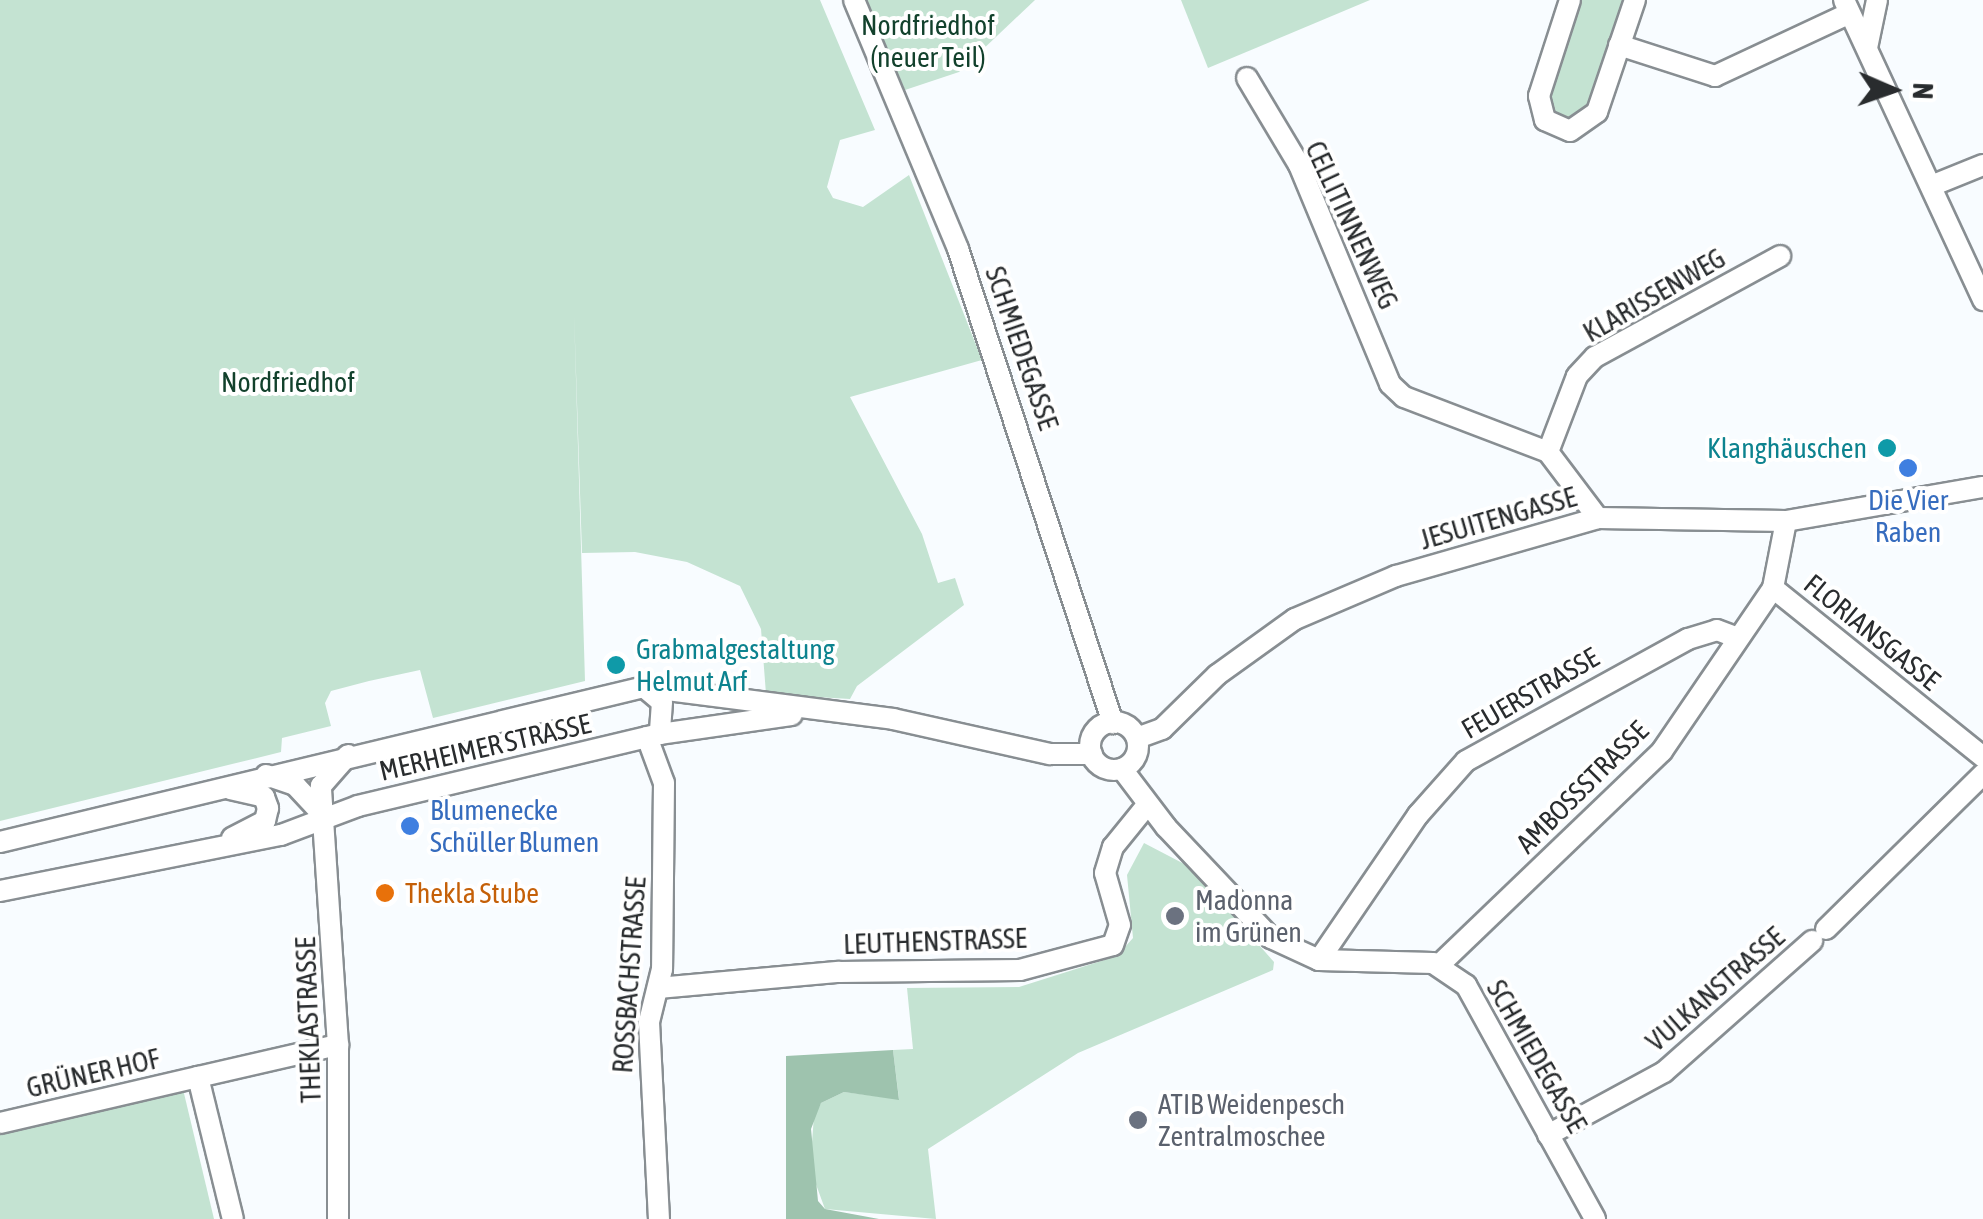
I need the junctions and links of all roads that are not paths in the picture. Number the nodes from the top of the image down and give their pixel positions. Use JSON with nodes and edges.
{"nodes":[{"id":1,"x":854,"y":0,"type":"edge"},
{"id":2,"x":1570,"y":0,"type":"edge"},
{"id":3,"x":1635,"y":0,"type":"edge"},
{"id":4,"x":1878,"y":0,"type":"edge"},
{"id":5,"x":1846,"y":7,"type":"edge"},
{"id":6,"x":1619,"y":45,"type":"junction"},
{"id":7,"x":1867,"y":48,"type":"junction"},
{"id":8,"x":1246,"y":78,"type":"dead end"},
{"id":9,"x":1983,"y":165,"type":"edge"},
{"id":10,"x":1931,"y":186,"type":"junction"},
{"id":11,"x":1780,"y":256,"type":"dead end"},
{"id":12,"x":1983,"y":300,"type":"edge"},
{"id":13,"x":1548,"y":452,"type":"junction"},
{"id":14,"x":1983,"y":487,"type":"edge"},
{"id":15,"x":1598,"y":518,"type":"junction"},
{"id":16,"x":1786,"y":520,"type":"junction"},
{"id":17,"x":1773,"y":588,"type":"junction"},
{"id":18,"x":1738,"y":638,"type":"junction"},
{"id":19,"x":644,"y":687,"type":"junction"},
{"id":20,"x":821,"y":712,"type":"junction"},
{"id":21,"x":1113,"y":723,"type":"junction"},
{"id":22,"x":654,"y":736,"type":"junction"},
{"id":23,"x":1136,"y":738,"type":"junction"},
{"id":24,"x":350,"y":754,"type":"junction"},
{"id":25,"x":1092,"y":754,"type":"junction"},
{"id":26,"x":1983,"y":756,"type":"edge"},
{"id":27,"x":1122,"y":769,"type":"junction"},
{"id":28,"x":1983,"y":774,"type":"edge"},
{"id":29,"x":266,"y":776,"type":"junction"},
{"id":30,"x":218,"y":788,"type":"junction"},
{"id":31,"x":1148,"y":804,"type":"junction"},
{"id":32,"x":325,"y":819,"type":"junction"},
{"id":33,"x":0,"y":842,"type":"edge"},
{"id":34,"x":204,"y":853,"type":"junction"},
{"id":35,"x":0,"y":890,"type":"edge"},
{"id":36,"x":1319,"y":960,"type":"junction"},
{"id":37,"x":1438,"y":965,"type":"junction"},
{"id":38,"x":658,"y":988,"type":"junction"},
{"id":39,"x":338,"y":1045,"type":"junction"},
{"id":40,"x":198,"y":1077,"type":"junction"},
{"id":41,"x":0,"y":1123,"type":"edge"},
{"id":42,"x":1548,"y":1136,"type":"junction"},
{"id":43,"x":233,"y":1219,"type":"edge"},
{"id":44,"x":338,"y":1219,"type":"edge"},
{"id":45,"x":660,"y":1219,"type":"edge"},
{"id":46,"x":1596,"y":1219,"type":"edge"}],
"edges":[{"from":1,"to":21,"type":"street","name":"SCHMIEDEGASSE"},
{"from":2,"to":6,"type":"street"},
{"from":3,"to":6,"type":"street"},
{"from":4,"to":7,"type":"street"},
{"from":5,"to":6,"type":"street"},
{"from":5,"to":7,"type":"street"},
{"from":7,"to":10,"type":"street"},
{"from":8,"to":13,"type":"street","name":"CELLITINNENWEG"},
{"from":9,"to":10,"type":"street"},
{"from":10,"to":12,"type":"street"},
{"from":11,"to":13,"type":"street","name":"KLARISSENWEG"},
{"from":13,"to":15,"type":"street"},
{"from":14,"to":16,"type":"street","name":"JESUITENGASSE"},
{"from":15,"to":16,"type":"street","name":"JESUITENGASSE"},
{"from":15,"to":23,"type":"street","name":"JESUITENGASSE"},
{"from":16,"to":17,"type":"street","name":"AMBOSSSTRASSE"},
{"from":17,"to":18,"type":"street","name":"AMBOSSSTRASSE"},
{"from":17,"to":26,"type":"street","name":"FLORIANSGASSE"},
{"from":18,"to":36,"type":"street","name":"FEUERSTRASSE"},
{"from":18,"to":37,"type":"street","name":"AMBOSSSTRASSE"},
{"from":19,"to":20,"type":"street","name":"MERHEIMER STRASSE"},
{"from":19,"to":22,"type":"street"},
{"from":19,"to":24,"type":"street","name":"MERHEIMER STRASSE"},
{"from":20,"to":22,"type":"street","name":"MERHEIMER STRASSE"},
{"from":20,"to":25,"type":"street","name":"MERHEIMER STRASSE"},
{"from":21,"to":23,"type":"street"},
{"from":21,"to":25,"type":"street"},
{"from":22,"to":32,"type":"street","name":"MERHEIMER STRASSE"},
{"from":22,"to":38,"type":"street","name":"ROSSBACHSTRASSE"},
{"from":23,"to":27,"type":"street"},
{"from":24,"to":29,"type":"street","name":"MERHEIMER STRASSE"},
{"from":24,"to":32,"type":"street","name":"MERHEIMER STRASSE"},
{"from":25,"to":27,"type":"street"},
{"from":27,"to":31,"type":"street"},
{"from":28,"to":42,"type":"street","name":"VULKANSTRASSE"},
{"from":29,"to":30,"type":"street","name":"MERHEIMER STRASSE"},
{"from":29,"to":32,"type":"street"},
{"from":30,"to":33,"type":"street","name":"MERHEIMER STRASSE"},
{"from":30,"to":34,"type":"street"},
{"from":31,"to":36,"type":"street"},
{"from":31,"to":38,"type":"street","name":"LEUTHENSTRASSE"},
{"from":32,"to":34,"type":"street","name":"MERHEIMER STRASSE"},
{"from":32,"to":39,"type":"street","name":"THEKLASTRASSE"},
{"from":34,"to":35,"type":"street","name":"MERHEIMER STRASSE"},
{"from":36,"to":37,"type":"street"},
{"from":37,"to":42,"type":"street","name":"SCHMIEDEGASSE"},
{"from":38,"to":45,"type":"street","name":"ROSSBACHSTRASSE"},
{"from":39,"to":40,"type":"street","name":"GRÜNER HOF"},
{"from":39,"to":44,"type":"street","name":"THEKLASTRASSE"},
{"from":40,"to":41,"type":"street","name":"GRÜNER HOF"},
{"from":40,"to":43,"type":"street","name":"GRÜNER HOF"},
{"from":42,"to":46,"type":"street","name":"SCHMIEDEGASSE"}]}
